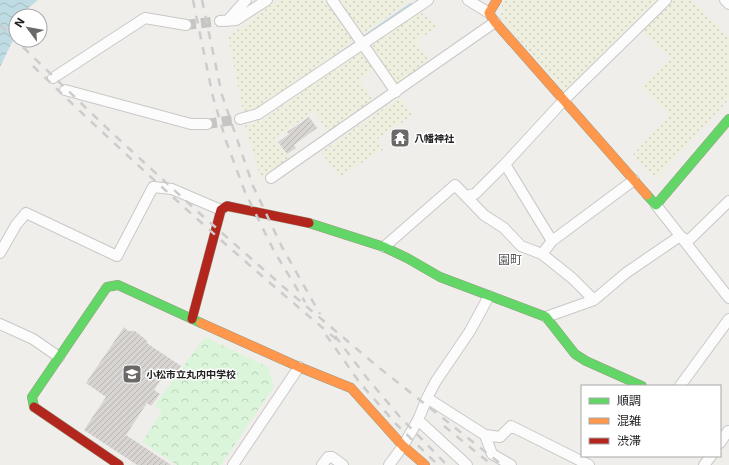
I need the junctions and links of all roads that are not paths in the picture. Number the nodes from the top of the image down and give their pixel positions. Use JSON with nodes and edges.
{"nodes":[{"id":1,"x":246,"y":0,"type":"edge"},
{"id":2,"x":267,"y":0,"type":"edge"},
{"id":3,"x":332,"y":0,"type":"edge"},
{"id":4,"x":428,"y":0,"type":"edge"},
{"id":5,"x":468,"y":0,"type":"edge"},
{"id":6,"x":497,"y":0,"type":"edge"},
{"id":7,"x":666,"y":0,"type":"edge"},
{"id":8,"x":725,"y":0,"type":"edge"},
{"id":9,"x":729,"y":4,"type":"edge"},
{"id":10,"x":492,"y":17,"type":"junction"},
{"id":11,"x":186,"y":25,"type":"tunnel mouth"},
{"id":12,"x":363,"y":44,"type":"junction"},
{"id":13,"x":53,"y":78,"type":"dead end"},
{"id":14,"x":64,"y":90,"type":"dead end"},
{"id":15,"x":396,"y":92,"type":"junction"},
{"id":16,"x":564,"y":100,"type":"junction"},
{"id":17,"x":240,"y":119,"type":"tunnel mouth"},
{"id":18,"x":729,"y":119,"type":"edge"},
{"id":19,"x":207,"y":124,"type":"tunnel mouth"},
{"id":20,"x":505,"y":164,"type":"junction"},
{"id":21,"x":271,"y":178,"type":"dead end"},
{"id":22,"x":634,"y":180,"type":"junction"},
{"id":23,"x":466,"y":196,"type":"junction"},
{"id":24,"x":729,"y":202,"type":"edge"},
{"id":25,"x":656,"y":205,"type":"junction"},
{"id":26,"x":221,"y":210,"type":"junction"},
{"id":27,"x":680,"y":236,"type":"junction"},
{"id":28,"x":552,"y":242,"type":"junction"},
{"id":29,"x":384,"y":247,"type":"junction"},
{"id":30,"x":0,"y":253,"type":"edge"},
{"id":31,"x":542,"y":254,"type":"junction"},
{"id":32,"x":489,"y":296,"type":"junction"},
{"id":33,"x":729,"y":298,"type":"edge"},
{"id":34,"x":594,"y":300,"type":"junction"},
{"id":35,"x":546,"y":317,"type":"junction"},
{"id":36,"x":192,"y":319,"type":"junction"},
{"id":37,"x":729,"y":319,"type":"edge"},
{"id":38,"x":0,"y":324,"type":"edge"},
{"id":39,"x":59,"y":357,"type":"junction"},
{"id":40,"x":299,"y":367,"type":"junction"},
{"id":41,"x":640,"y":385,"type":"edge"},
{"id":42,"x":681,"y":385,"type":"edge"},
{"id":43,"x":427,"y":398,"type":"junction"},
{"id":44,"x":418,"y":420,"type":"junction"},
{"id":45,"x":726,"y":430,"type":"edge"},
{"id":46,"x":485,"y":435,"type":"junction"},
{"id":47,"x":721,"y":441,"type":"edge"},
{"id":48,"x":403,"y":446,"type":"junction"},
{"id":49,"x":710,"y":457,"type":"edge"},
{"id":50,"x":119,"y":465,"type":"edge"},
{"id":51,"x":233,"y":465,"type":"edge"},
{"id":52,"x":322,"y":465,"type":"edge"},
{"id":53,"x":343,"y":465,"type":"edge"},
{"id":54,"x":389,"y":465,"type":"edge"},
{"id":55,"x":425,"y":465,"type":"edge"},
{"id":56,"x":467,"y":465,"type":"edge"},
{"id":57,"x":511,"y":465,"type":"edge"},
{"id":58,"x":588,"y":465,"type":"edge"},
{"id":59,"x":704,"y":465,"type":"edge"}],
"edges":[{"from":1,"to":2,"type":"street"},
{"from":3,"to":12,"type":"street"},
{"from":4,"to":12,"type":"street"},
{"from":5,"to":10,"type":"street"},
{"from":6,"to":10,"type":"street"},
{"from":7,"to":16,"type":"street"},
{"from":8,"to":9,"type":"street"},
{"from":10,"to":15,"type":"street"},
{"from":10,"to":16,"type":"street"},
{"from":11,"to":13,"type":"street"},
{"from":12,"to":15,"type":"street"},
{"from":12,"to":17,"type":"street"},
{"from":14,"to":19,"type":"street"},
{"from":15,"to":21,"type":"street"},
{"from":16,"to":20,"type":"street"},
{"from":16,"to":22,"type":"street"},
{"from":18,"to":25,"type":"street"},
{"from":20,"to":23,"type":"street"},
{"from":20,"to":28,"type":"street"},
{"from":22,"to":25,"type":"street"},
{"from":22,"to":28,"type":"street"},
{"from":23,"to":29,"type":"street"},
{"from":23,"to":31,"type":"street"},
{"from":24,"to":27,"type":"street"},
{"from":25,"to":27,"type":"street"},
{"from":26,"to":29,"type":"street"},
{"from":26,"to":30,"type":"street"},
{"from":26,"to":36,"type":"street"},
{"from":27,"to":33,"type":"street"},
{"from":27,"to":34,"type":"street"},
{"from":28,"to":31,"type":"street"},
{"from":29,"to":32,"type":"street"},
{"from":31,"to":34,"type":"street"},
{"from":32,"to":35,"type":"street"},
{"from":32,"to":43,"type":"street"},
{"from":34,"to":35,"type":"street"},
{"from":35,"to":41,"type":"street"},
{"from":36,"to":39,"type":"street"},
{"from":36,"to":40,"type":"street"},
{"from":37,"to":42,"type":"street"},
{"from":38,"to":39,"type":"street"},
{"from":39,"to":50,"type":"street"},
{"from":40,"to":48,"type":"street"},
{"from":40,"to":51,"type":"street"},
{"from":43,"to":44,"type":"street"},
{"from":43,"to":46,"type":"street"},
{"from":44,"to":48,"type":"street"},
{"from":44,"to":56,"type":"street"},
{"from":45,"to":47,"type":"street"},
{"from":46,"to":57,"type":"street"},
{"from":46,"to":58,"type":"street"},
{"from":48,"to":54,"type":"street"},
{"from":48,"to":55,"type":"street"},
{"from":49,"to":59,"type":"street"},
{"from":52,"to":53,"type":"street"}]}
